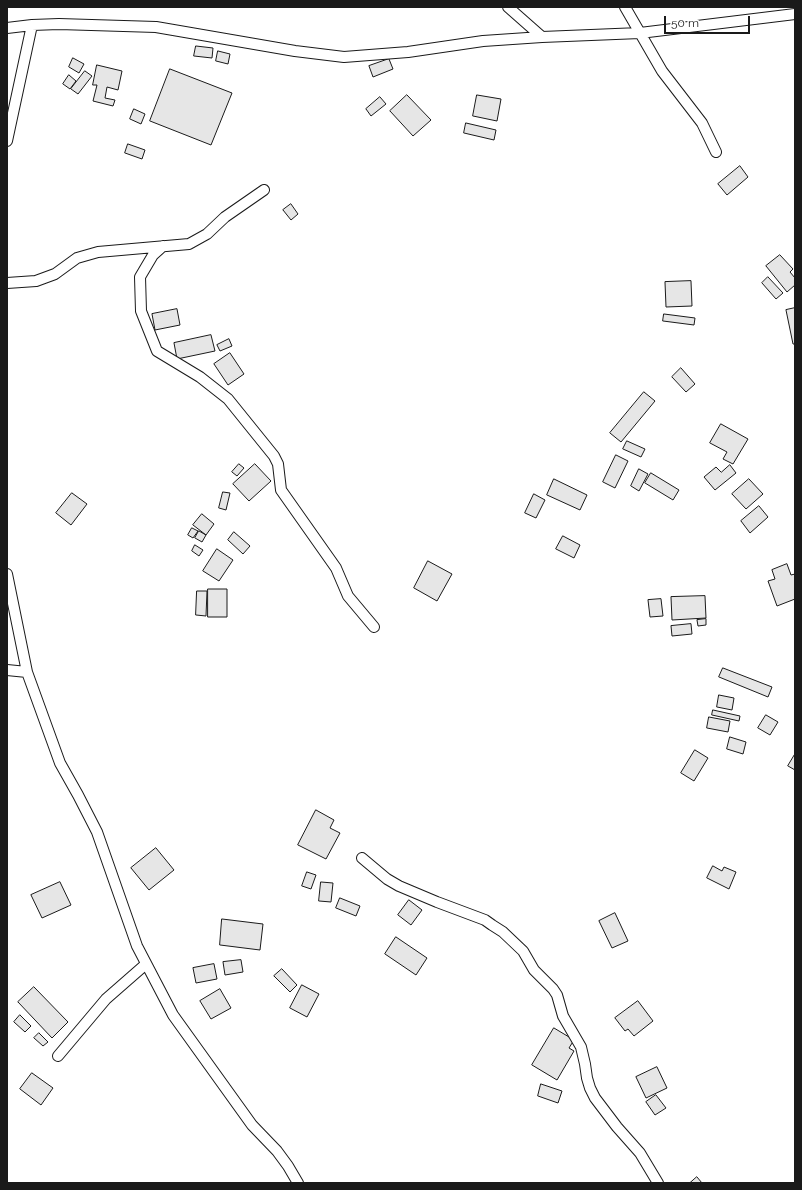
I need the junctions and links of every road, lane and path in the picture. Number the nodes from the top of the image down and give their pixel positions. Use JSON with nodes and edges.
{"nodes":[{"id":1,"x":508,"y":7,"type":"edge"},
{"id":2,"x":626,"y":7,"type":"edge"},
{"id":3,"x":795,"y":14,"type":"edge"},
{"id":4,"x":32,"y":25,"type":"junction"},
{"id":5,"x":7,"y":28,"type":"edge"},
{"id":6,"x":640,"y":33,"type":"junction"},
{"id":7,"x":542,"y":37,"type":"junction"},
{"id":8,"x":7,"y":141,"type":"edge"},
{"id":9,"x":716,"y":152,"type":"dead end"},
{"id":10,"x":264,"y":190,"type":"dead end"},
{"id":11,"x":163,"y":246,"type":"junction"},
{"id":12,"x":7,"y":283,"type":"edge"},
{"id":13,"x":7,"y":574,"type":"edge"},
{"id":14,"x":374,"y":627,"type":"dead end"},
{"id":15,"x":7,"y":670,"type":"edge"},
{"id":16,"x":27,"y":672,"type":"junction"},
{"id":17,"x":362,"y":858,"type":"dead end"},
{"id":18,"x":146,"y":964,"type":"junction"},
{"id":19,"x":58,"y":1056,"type":"dead end"},
{"id":20,"x":298,"y":1183,"type":"edge"},
{"id":21,"x":658,"y":1183,"type":"edge"}],
"edges":[{"from":1,"to":7,"type":"street"},
{"from":2,"to":6,"type":"street"},
{"from":3,"to":6,"type":"street"},
{"from":4,"to":5,"type":"street"},
{"from":4,"to":7,"type":"street"},
{"from":4,"to":8,"type":"street"},
{"from":6,"to":7,"type":"street"},
{"from":6,"to":9,"type":"street"},
{"from":10,"to":11,"type":"street"},
{"from":11,"to":12,"type":"street"},
{"from":11,"to":14,"type":"street"},
{"from":13,"to":16,"type":"street"},
{"from":15,"to":16,"type":"street"},
{"from":16,"to":18,"type":"street"},
{"from":17,"to":21,"type":"street"},
{"from":18,"to":19,"type":"street"},
{"from":18,"to":20,"type":"street"}]}
